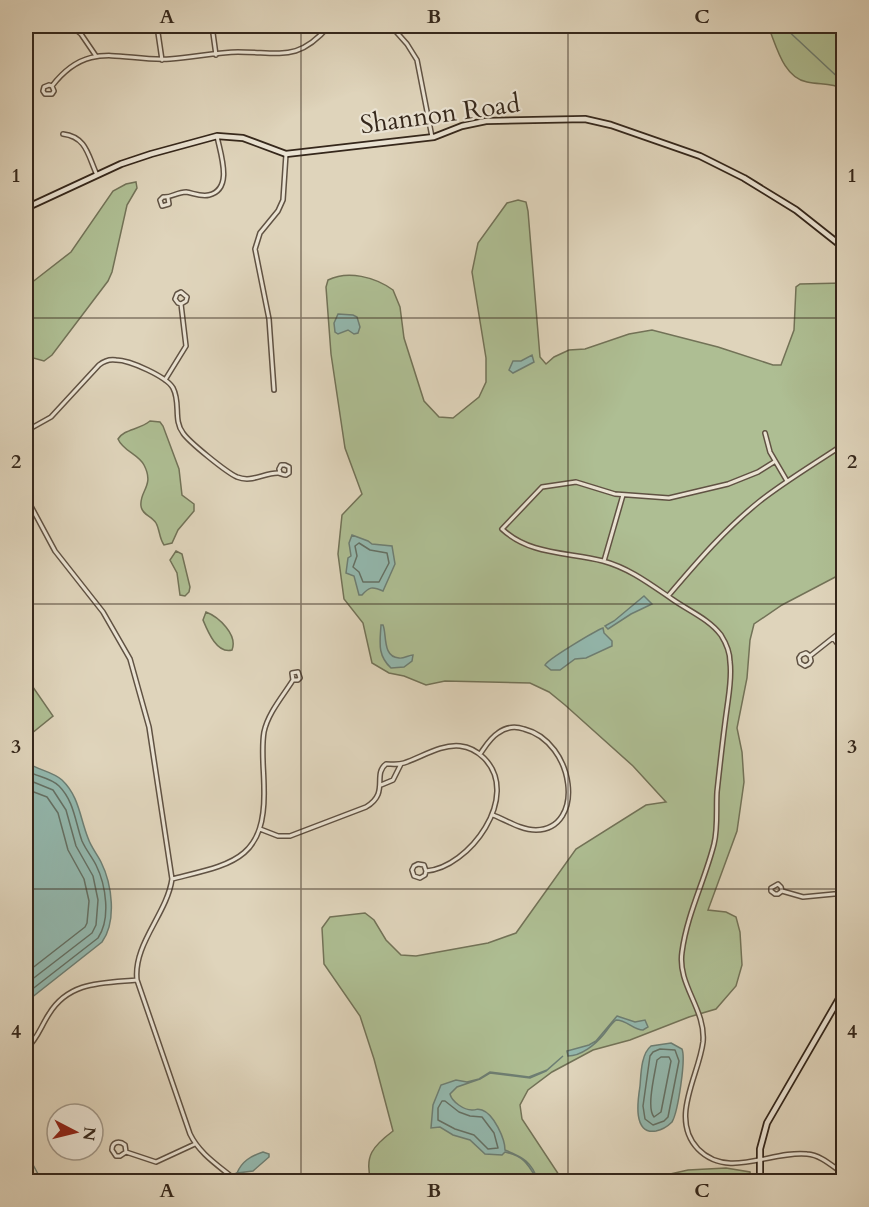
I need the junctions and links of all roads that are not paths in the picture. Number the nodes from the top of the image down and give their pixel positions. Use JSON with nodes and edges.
{"nodes":[{"id":1,"x":71,"y":26,"type":"edge"},
{"id":2,"x":157,"y":26,"type":"edge"},
{"id":3,"x":212,"y":26,"type":"edge"},
{"id":4,"x":329,"y":26,"type":"edge"},
{"id":5,"x":391,"y":26,"type":"edge"},
{"id":6,"x":216,"y":55,"type":"junction"},
{"id":7,"x":96,"y":56,"type":"junction"},
{"id":8,"x":162,"y":60,"type":"junction"},
{"id":9,"x":52,"y":86,"type":"dead end"},
{"id":10,"x":63,"y":134,"type":"dead end"},
{"id":11,"x":217,"y":136,"type":"junction"},
{"id":12,"x":432,"y":137,"type":"junction"},
{"id":13,"x":286,"y":154,"type":"junction"},
{"id":14,"x":97,"y":175,"type":"junction"},
{"id":15,"x":168,"y":198,"type":"dead end"},
{"id":16,"x":26,"y":208,"type":"edge"},
{"id":17,"x":843,"y":248,"type":"edge"},
{"id":18,"x":181,"y":304,"type":"dead end"},
{"id":19,"x":165,"y":380,"type":"junction"},
{"id":20,"x":274,"y":390,"type":"dead end"},
{"id":21,"x":26,"y":431,"type":"edge"},
{"id":22,"x":765,"y":433,"type":"dead end"},
{"id":23,"x":843,"y":444,"type":"edge"},
{"id":24,"x":774,"y":462,"type":"junction"},
{"id":25,"x":280,"y":473,"type":"dead end"},
{"id":26,"x":786,"y":481,"type":"junction"},
{"id":27,"x":623,"y":495,"type":"junction"},
{"id":28,"x":26,"y":500,"type":"edge"},
{"id":29,"x":604,"y":561,"type":"junction"},
{"id":30,"x":668,"y":596,"type":"junction"},
{"id":31,"x":843,"y":629,"type":"edge"},
{"id":32,"x":833,"y":638,"type":"junction"},
{"id":33,"x":843,"y":652,"type":"edge"},
{"id":34,"x":810,"y":656,"type":"junction"},
{"id":35,"x":293,"y":680,"type":"dead end"},
{"id":36,"x":480,"y":754,"type":"junction"},
{"id":37,"x":401,"y":764,"type":"junction"},
{"id":38,"x":381,"y":785,"type":"junction"},
{"id":39,"x":493,"y":815,"type":"junction"},
{"id":40,"x":261,"y":829,"type":"junction"},
{"id":41,"x":426,"y":871,"type":"junction"},
{"id":42,"x":172,"y":879,"type":"junction"},
{"id":43,"x":782,"y":891,"type":"dead end"},
{"id":44,"x":843,"y":894,"type":"edge"},
{"id":45,"x":137,"y":980,"type":"junction"},
{"id":46,"x":843,"y":990,"type":"edge"},
{"id":47,"x":26,"y":1049,"type":"edge"},
{"id":48,"x":195,"y":1144,"type":"junction"},
{"id":49,"x":126,"y":1152,"type":"junction"},
{"id":50,"x":760,"y":1161,"type":"junction"},
{"id":51,"x":26,"y":1174,"type":"edge"},
{"id":52,"x":843,"y":1174,"type":"edge"},
{"id":53,"x":30,"y":1182,"type":"edge"},
{"id":54,"x":238,"y":1182,"type":"edge"},
{"id":55,"x":760,"y":1182,"type":"edge"}],
"edges":[{"from":1,"to":7,"type":"street"},
{"from":2,"to":8,"type":"street"},
{"from":3,"to":6,"type":"street"},
{"from":4,"to":6,"type":"street"},
{"from":5,"to":12,"type":"street"},
{"from":6,"to":8,"type":"street"},
{"from":7,"to":8,"type":"street"},
{"from":7,"to":9,"type":"street"},
{"from":10,"to":14,"type":"street"},
{"from":11,"to":13,"type":"street","name":"Shannon Road"},
{"from":11,"to":14,"type":"street","name":"Shannon Road"},
{"from":11,"to":15,"type":"street"},
{"from":12,"to":13,"type":"street","name":"Shannon Road"},
{"from":12,"to":17,"type":"street","name":"Shannon Road"},
{"from":13,"to":20,"type":"street"},
{"from":14,"to":16,"type":"street","name":"Shannon Road"},
{"from":18,"to":19,"type":"street"},
{"from":19,"to":21,"type":"street"},
{"from":19,"to":25,"type":"street"},
{"from":22,"to":24,"type":"street"},
{"from":23,"to":26,"type":"street"},
{"from":24,"to":26,"type":"street"},
{"from":24,"to":27,"type":"street"},
{"from":26,"to":30,"type":"street"},
{"from":27,"to":29,"type":"street"},
{"from":27,"to":29,"type":"street"},
{"from":28,"to":42,"type":"street"},
{"from":29,"to":30,"type":"street"},
{"from":30,"to":50,"type":"street"},
{"from":31,"to":32,"type":"street"},
{"from":32,"to":33,"type":"street"},
{"from":32,"to":34,"type":"street"},
{"from":34,"to":34,"type":"street"},
{"from":35,"to":40,"type":"street"},
{"from":36,"to":37,"type":"street"},
{"from":36,"to":39,"type":"street"},
{"from":36,"to":39,"type":"street"},
{"from":37,"to":38,"type":"street"},
{"from":37,"to":38,"type":"street"},
{"from":38,"to":40,"type":"street"},
{"from":39,"to":41,"type":"street"},
{"from":40,"to":42,"type":"street"},
{"from":41,"to":41,"type":"street"},
{"from":42,"to":45,"type":"street"},
{"from":43,"to":44,"type":"street"},
{"from":45,"to":47,"type":"street"},
{"from":45,"to":48,"type":"street"},
{"from":46,"to":50,"type":"street"},
{"from":48,"to":49,"type":"street"},
{"from":48,"to":54,"type":"street"},
{"from":49,"to":49,"type":"street"},
{"from":50,"to":52,"type":"street"},
{"from":50,"to":55,"type":"street"},
{"from":51,"to":53,"type":"street"}]}
